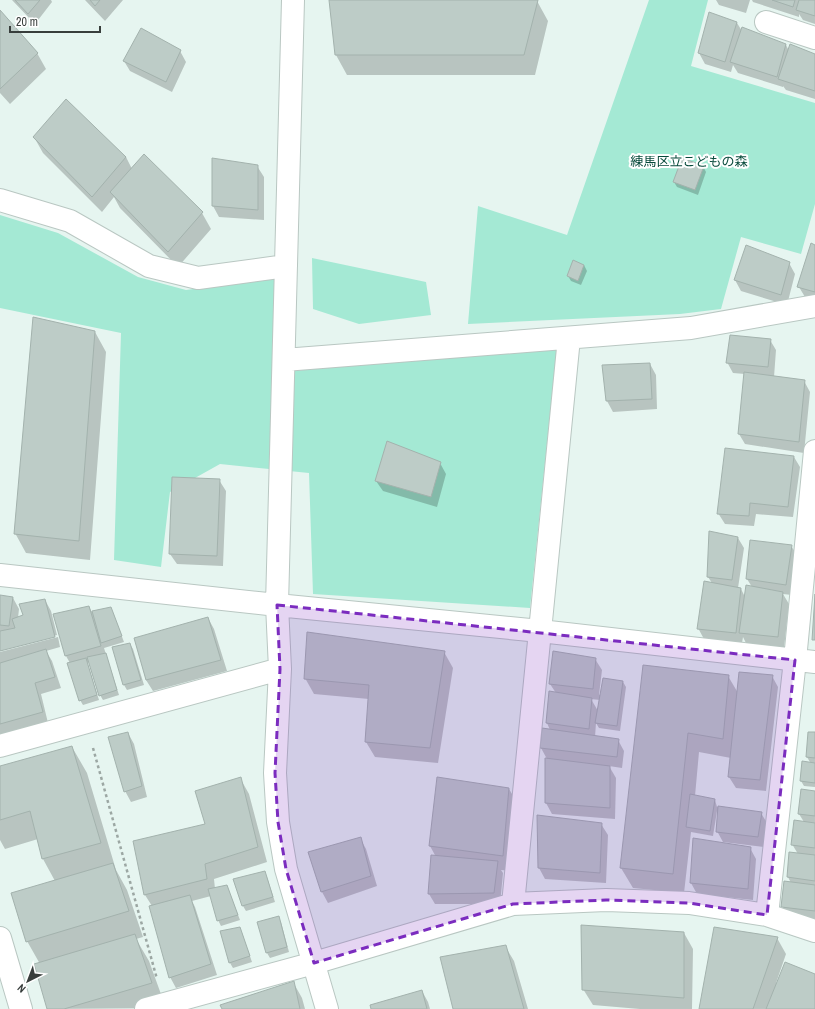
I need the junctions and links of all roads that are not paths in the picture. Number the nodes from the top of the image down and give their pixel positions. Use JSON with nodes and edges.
{"nodes":[{"id":1,"x":293,"y":0,"type":"edge"},
{"id":2,"x":766,"y":22,"type":"dead end"},
{"id":3,"x":815,"y":38,"type":"edge"},
{"id":4,"x":0,"y":200,"type":"edge"},
{"id":5,"x":286,"y":266,"type":"junction"},
{"id":6,"x":815,"y":306,"type":"edge"},
{"id":7,"x":569,"y":338,"type":"junction"},
{"id":8,"x":284,"y":360,"type":"junction"},
{"id":9,"x":815,"y":451,"type":"edge"},
{"id":10,"x":0,"y":575,"type":"edge"},
{"id":11,"x":278,"y":605,"type":"junction"},
{"id":12,"x":540,"y":630,"type":"junction"},
{"id":13,"x":805,"y":661,"type":"edge"},
{"id":14,"x":280,"y":668,"type":"junction"},
{"id":15,"x":0,"y":746,"type":"edge"},
{"id":16,"x":513,"y":904,"type":"junction"},
{"id":17,"x":767,"y":915,"type":"junction"},
{"id":18,"x":815,"y":931,"type":"edge"},
{"id":19,"x":0,"y":938,"type":"edge"},
{"id":20,"x":314,"y":963,"type":"junction"},
{"id":21,"x":155,"y":1006,"type":"edge"},
{"id":22,"x":21,"y":1009,"type":"edge"},
{"id":23,"x":327,"y":1009,"type":"edge"}],
"edges":[{"from":1,"to":5,"type":"street"},
{"from":2,"to":3,"type":"street"},
{"from":4,"to":5,"type":"street"},
{"from":5,"to":8,"type":"street"},
{"from":6,"to":7,"type":"street"},
{"from":7,"to":8,"type":"street"},
{"from":7,"to":12,"type":"street"},
{"from":8,"to":11,"type":"street"},
{"from":9,"to":13,"type":"street"},
{"from":10,"to":11,"type":"street"},
{"from":11,"to":12,"type":"street"},
{"from":11,"to":14,"type":"street"},
{"from":12,"to":13,"type":"street"},
{"from":12,"to":16,"type":"street"},
{"from":13,"to":17,"type":"street"},
{"from":14,"to":15,"type":"street"},
{"from":14,"to":20,"type":"street"},
{"from":16,"to":17,"type":"street"},
{"from":16,"to":20,"type":"street"},
{"from":17,"to":18,"type":"street"},
{"from":19,"to":22,"type":"street"},
{"from":20,"to":21,"type":"street"},
{"from":20,"to":23,"type":"street"}]}
